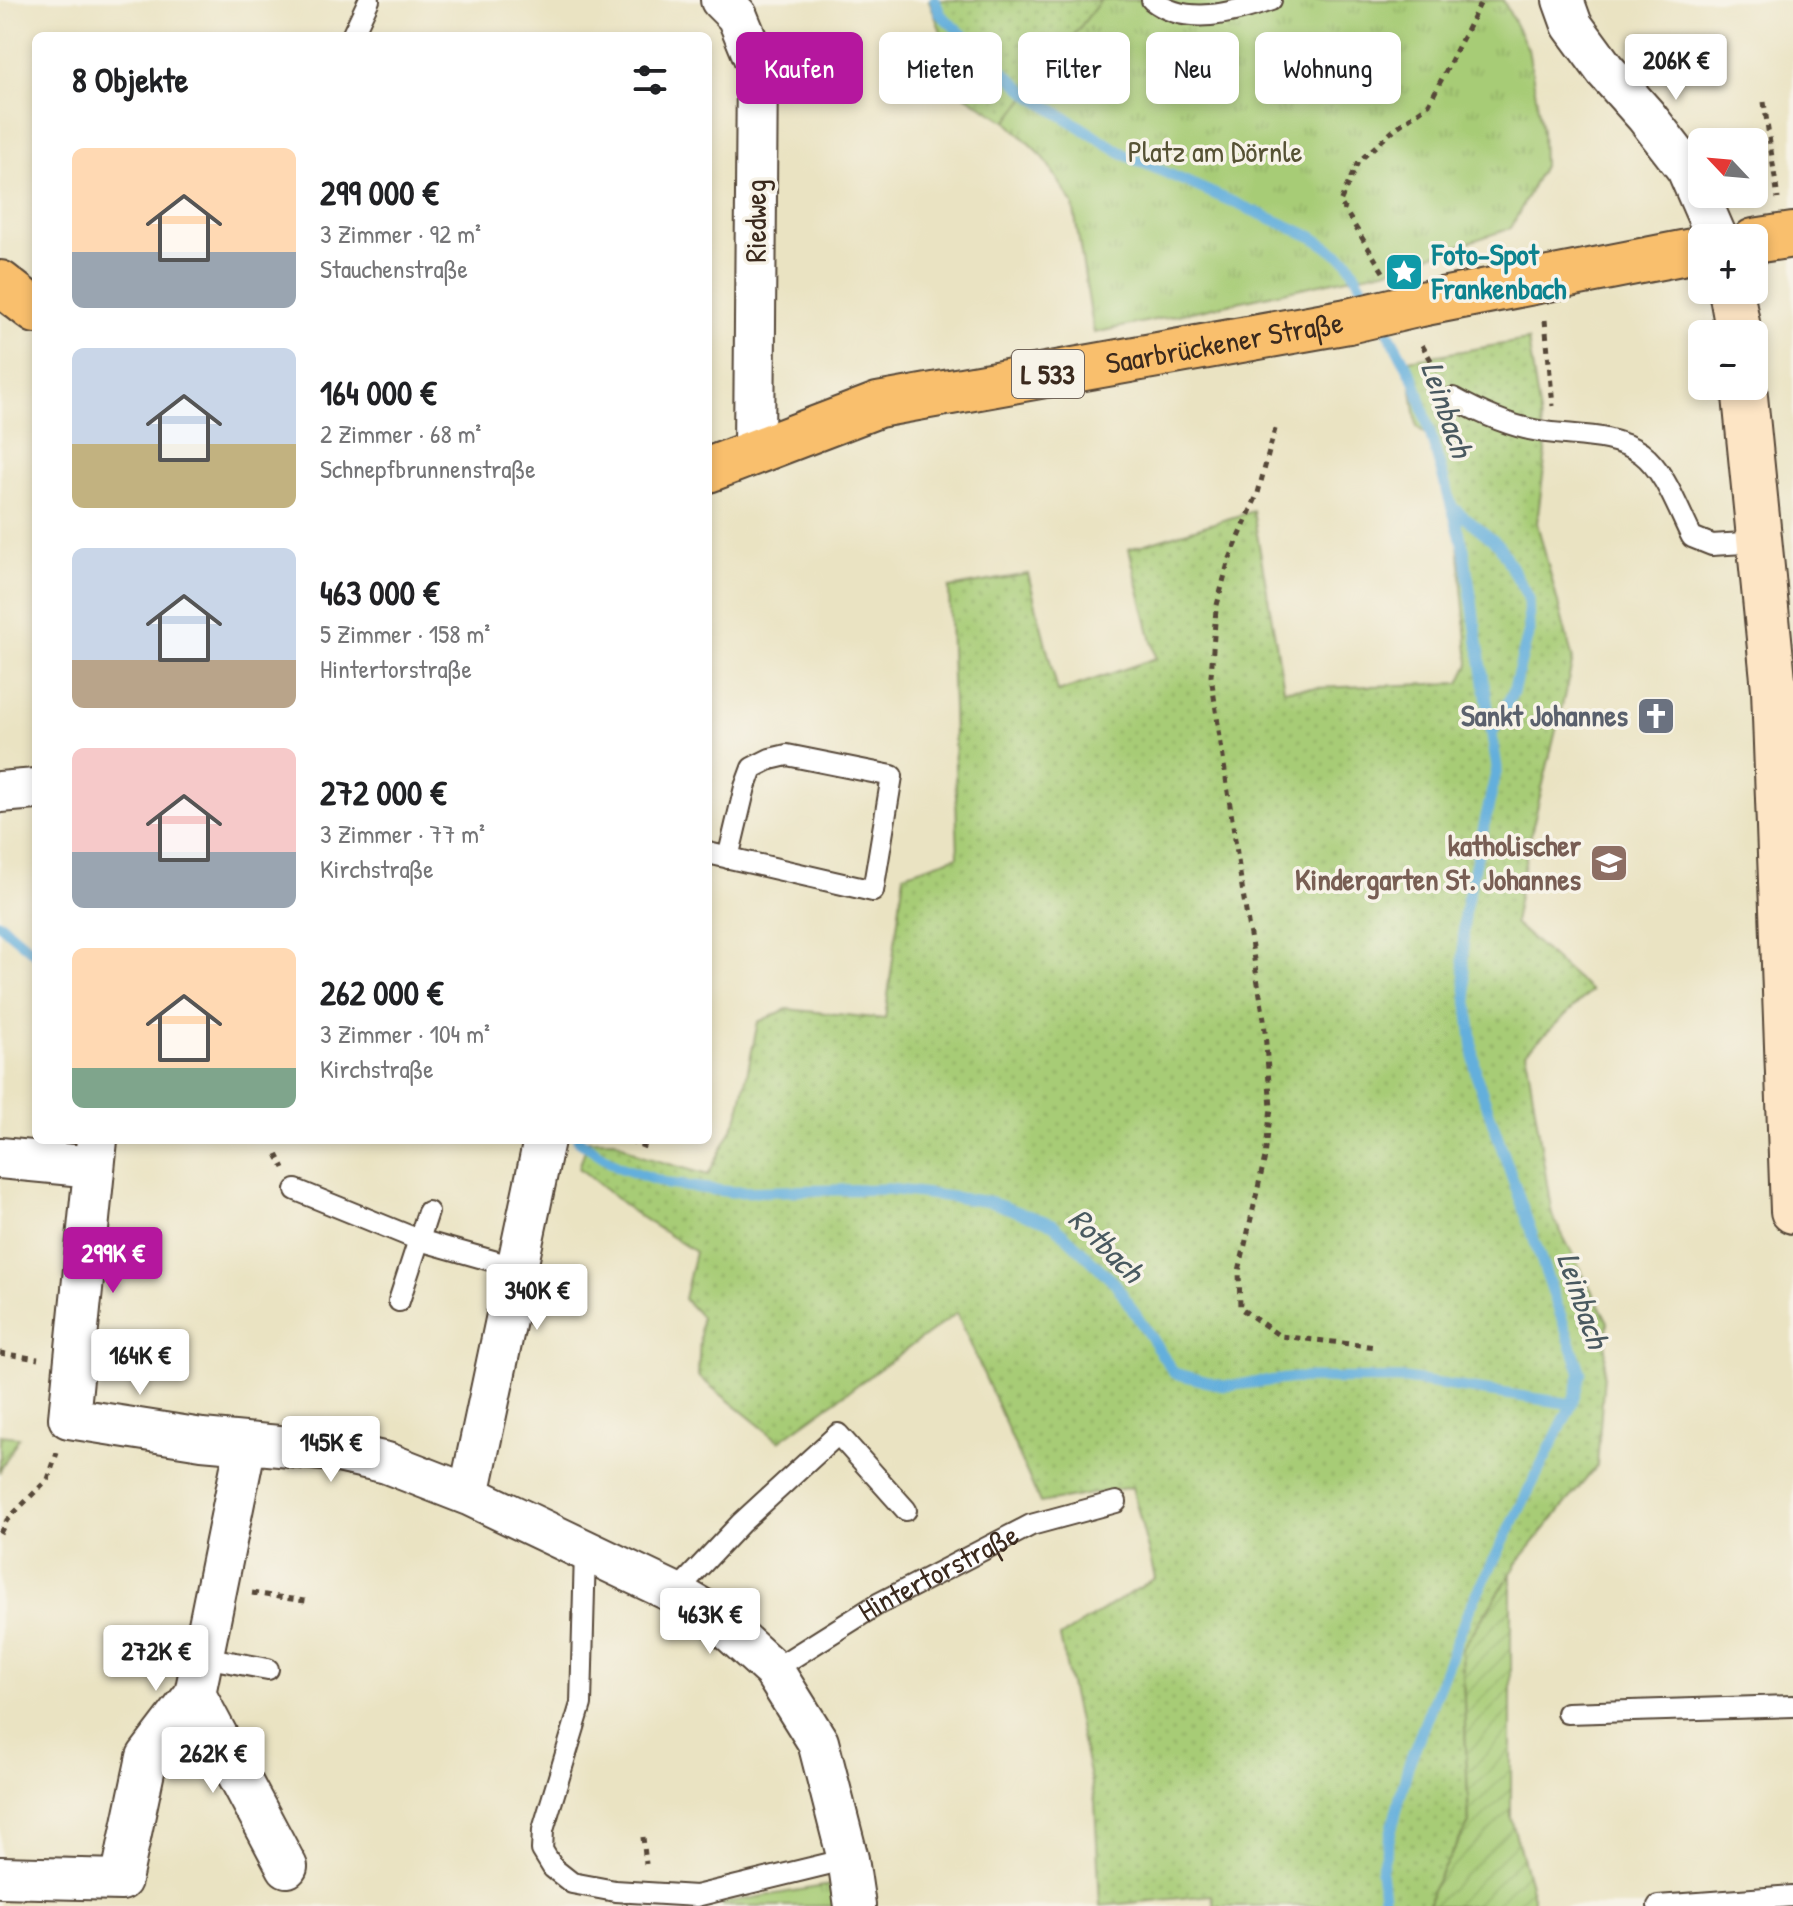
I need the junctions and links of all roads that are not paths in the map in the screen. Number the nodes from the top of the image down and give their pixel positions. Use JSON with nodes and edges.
{"nodes":[{"id":1,"x":369,"y":0,"type":"edge"},
{"id":2,"x":721,"y":0,"type":"edge"},
{"id":3,"x":1152,"y":0,"type":"edge"},
{"id":4,"x":1271,"y":0,"type":"edge"},
{"id":5,"x":1563,"y":0,"type":"edge"},
{"id":6,"x":354,"y":32,"type":"edge"},
{"id":7,"x":1711,"y":224,"type":"edge"},
{"id":8,"x":1688,"y":252,"type":"edge"},
{"id":9,"x":0,"y":283,"type":"edge"},
{"id":10,"x":32,"y":308,"type":"edge"},
{"id":11,"x":1453,"y":398,"type":"road end"},
{"id":12,"x":1745,"y":400,"type":"edge"},
{"id":13,"x":754,"y":451,"type":"junction"},
{"id":14,"x":712,"y":468,"type":"edge"},
{"id":15,"x":1759,"y":542,"type":"junction"},
{"id":16,"x":32,"y":789,"type":"edge"},
{"id":17,"x":0,"y":792,"type":"edge"},
{"id":18,"x":718,"y":855,"type":"edge"},
{"id":19,"x":1787,"y":911,"type":"edge"},
{"id":20,"x":543,"y":1147,"type":"edge"},
{"id":21,"x":96,"y":1153,"type":"edge"},
{"id":22,"x":0,"y":1158,"type":"edge"},
{"id":23,"x":296,"y":1190,"type":"dead end"},
{"id":24,"x":1793,"y":1211,"type":"edge"},
{"id":25,"x":428,"y":1212,"type":"dead end"},
{"id":26,"x":419,"y":1240,"type":"junction"},
{"id":27,"x":518,"y":1268,"type":"junction"},
{"id":28,"x":399,"y":1301,"type":"dead end"},
{"id":29,"x":246,"y":1443,"type":"junction"},
{"id":30,"x":469,"y":1495,"type":"junction"},
{"id":31,"x":1116,"y":1502,"type":"dead end"},
{"id":32,"x":906,"y":1510,"type":"dead end"},
{"id":33,"x":585,"y":1551,"type":"junction"},
{"id":34,"x":675,"y":1593,"type":"junction"},
{"id":35,"x":268,"y":1669,"type":"dead end"},
{"id":36,"x":773,"y":1670,"type":"junction"},
{"id":37,"x":199,"y":1676,"type":"junction"},
{"id":38,"x":1793,"y":1706,"type":"edge"},
{"id":39,"x":1567,"y":1713,"type":"dead end"},
{"id":40,"x":848,"y":1859,"type":"junction"},
{"id":41,"x":287,"y":1867,"type":"dead end"},
{"id":42,"x":0,"y":1877,"type":"edge"},
{"id":43,"x":1793,"y":1896,"type":"edge"},
{"id":44,"x":855,"y":1906,"type":"edge"},
{"id":45,"x":1658,"y":1906,"type":"edge"}],
"edges":[{"from":1,"to":6,"type":"lane"},
{"from":2,"to":13,"type":"street","name":"Riedweg"},
{"from":3,"to":4,"type":"lane"},
{"from":5,"to":7,"type":"street"},
{"from":8,"to":13,"type":"main road","name":"Saarbrückener Straße","number":"L 533","bridge":true},
{"from":9,"to":10,"type":"main road"},
{"from":11,"to":15,"type":"lane"},
{"from":12,"to":15,"type":"main road"},
{"from":13,"to":14,"type":"main road","name":"Saarbrückener Straße","number":"L 533"},
{"from":15,"to":19,"type":"main road"},
{"from":16,"to":17,"type":"street"},
{"from":18,"to":18,"type":"lane"},
{"from":19,"to":24,"type":"main road"},
{"from":20,"to":27,"type":"street"},
{"from":21,"to":22,"type":"street"},
{"from":21,"to":29,"type":"street"},
{"from":23,"to":26,"type":"lane"},
{"from":25,"to":26,"type":"lane"},
{"from":26,"to":27,"type":"lane"},
{"from":26,"to":28,"type":"lane"},
{"from":27,"to":30,"type":"street"},
{"from":29,"to":30,"type":"street"},
{"from":29,"to":37,"type":"street"},
{"from":30,"to":33,"type":"street"},
{"from":31,"to":36,"type":"lane","name":"Hintertorstraße"},
{"from":32,"to":34,"type":"lane"},
{"from":33,"to":34,"type":"street"},
{"from":33,"to":40,"type":"lane"},
{"from":34,"to":36,"type":"street"},
{"from":35,"to":37,"type":"lane"},
{"from":36,"to":40,"type":"street"},
{"from":37,"to":41,"type":"street"},
{"from":37,"to":42,"type":"street"},
{"from":38,"to":39,"type":"lane"},
{"from":40,"to":44,"type":"street"},
{"from":43,"to":45,"type":"lane"}]}
